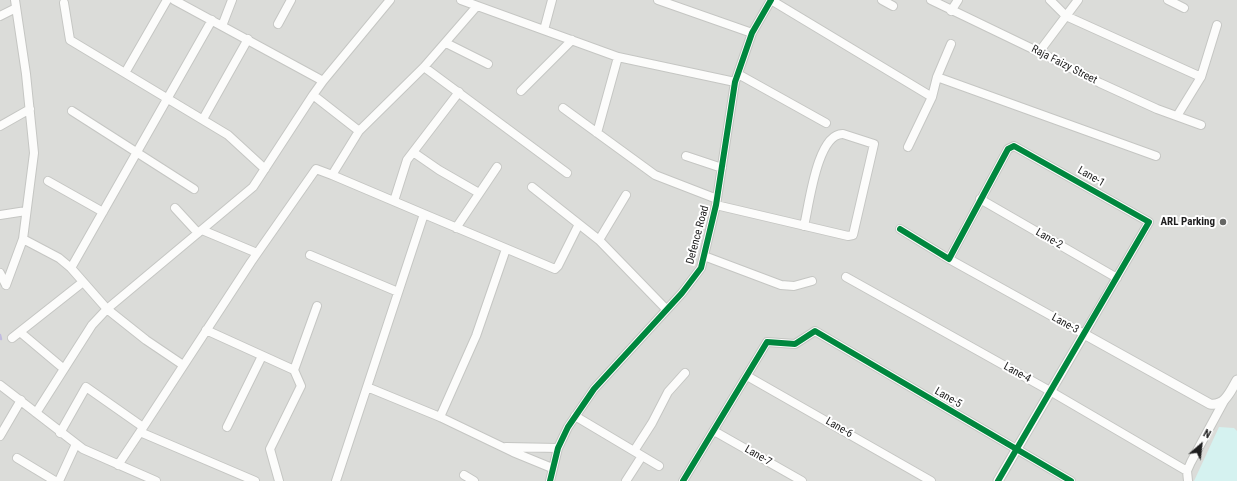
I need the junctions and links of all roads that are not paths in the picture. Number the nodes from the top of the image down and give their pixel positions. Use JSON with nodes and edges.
{"nodes":[{"id":1,"x":167,"y":0,"type":"edge"},
{"id":2,"x":174,"y":0,"type":"edge"},
{"id":3,"x":232,"y":0,"type":"edge"},
{"id":4,"x":291,"y":0,"type":"edge"},
{"id":5,"x":390,"y":0,"type":"edge"},
{"id":6,"x":552,"y":0,"type":"edge"},
{"id":7,"x":658,"y":0,"type":"edge"},
{"id":8,"x":771,"y":0,"type":"edge"},
{"id":9,"x":882,"y":0,"type":"edge"},
{"id":10,"x":931,"y":0,"type":"edge"},
{"id":11,"x":958,"y":0,"type":"edge"},
{"id":12,"x":1050,"y":0,"type":"edge"},
{"id":13,"x":1078,"y":0,"type":"edge"},
{"id":14,"x":1168,"y":0,"type":"edge"},
{"id":15,"x":467,"y":1,"type":"edge"},
{"id":16,"x":64,"y":3,"type":"dead end"},
{"id":17,"x":16,"y":4,"type":"edge"},
{"id":18,"x":477,"y":6,"type":"junction"},
{"id":19,"x":893,"y":6,"type":"dead end"},
{"id":20,"x":1184,"y":8,"type":"dead end"},
{"id":21,"x":950,"y":11,"type":"junction"},
{"id":22,"x":0,"y":16,"type":"edge"},
{"id":23,"x":1066,"y":16,"type":"junction"},
{"id":24,"x":212,"y":20,"type":"junction"},
{"id":25,"x":278,"y":24,"type":"dead end"},
{"id":26,"x":1217,"y":25,"type":"dead end"},
{"id":27,"x":222,"y":26,"type":"junction"},
{"id":28,"x":544,"y":30,"type":"junction"},
{"id":29,"x":752,"y":33,"type":"junction"},
{"id":30,"x":248,"y":39,"type":"junction"},
{"id":31,"x":572,"y":40,"type":"junction"},
{"id":32,"x":446,"y":43,"type":"junction"},
{"id":33,"x":950,"y":44,"type":"dead end"},
{"id":34,"x":1039,"y":52,"type":"junction"},
{"id":35,"x":618,"y":56,"type":"junction"},
{"id":36,"x":488,"y":64,"type":"dead end"},
{"id":37,"x":424,"y":67,"type":"junction"},
{"id":38,"x":125,"y":73,"type":"junction"},
{"id":39,"x":1201,"y":76,"type":"junction"},
{"id":40,"x":937,"y":77,"type":"junction"},
{"id":41,"x":736,"y":78,"type":"junction"},
{"id":42,"x":323,"y":81,"type":"junction"},
{"id":43,"x":521,"y":91,"type":"dead end"},
{"id":44,"x":459,"y":92,"type":"junction"},
{"id":45,"x":313,"y":95,"type":"junction"},
{"id":46,"x":932,"y":97,"type":"junction"},
{"id":47,"x":168,"y":98,"type":"junction"},
{"id":48,"x":563,"y":108,"type":"dead end"},
{"id":49,"x":30,"y":110,"type":"junction"},
{"id":50,"x":72,"y":111,"type":"dead end"},
{"id":51,"x":1177,"y":116,"type":"junction"},
{"id":52,"x":203,"y":120,"type":"junction"},
{"id":53,"x":826,"y":123,"type":"dead end"},
{"id":54,"x":1201,"y":125,"type":"dead end"},
{"id":55,"x":0,"y":126,"type":"edge"},
{"id":56,"x":359,"y":131,"type":"junction"},
{"id":57,"x":597,"y":133,"type":"junction"},
{"id":58,"x":908,"y":147,"type":"dead end"},
{"id":59,"x":137,"y":152,"type":"junction"},
{"id":60,"x":413,"y":152,"type":"junction"},
{"id":61,"x":686,"y":156,"type":"dead end"},
{"id":62,"x":1156,"y":156,"type":"dead end"},
{"id":63,"x":496,"y":167,"type":"dead end"},
{"id":64,"x":722,"y":168,"type":"junction"},
{"id":65,"x":265,"y":169,"type":"junction"},
{"id":66,"x":567,"y":173,"type":"dead end"},
{"id":67,"x":332,"y":174,"type":"junction"},
{"id":68,"x":48,"y":181,"type":"dead end"},
{"id":69,"x":532,"y":187,"type":"dead end"},
{"id":70,"x":194,"y":189,"type":"dead end"},
{"id":71,"x":479,"y":193,"type":"junction"},
{"id":72,"x":626,"y":195,"type":"dead end"},
{"id":73,"x":980,"y":200,"type":"junction"},
{"id":74,"x":394,"y":201,"type":"junction"},
{"id":75,"x":716,"y":202,"type":"junction"},
{"id":76,"x":175,"y":208,"type":"dead end"},
{"id":77,"x":26,"y":212,"type":"junction"},
{"id":78,"x":103,"y":212,"type":"junction"},
{"id":79,"x":424,"y":214,"type":"junction"},
{"id":80,"x":0,"y":215,"type":"edge"},
{"id":81,"x":579,"y":224,"type":"junction"},
{"id":82,"x":804,"y":226,"type":"junction"},
{"id":83,"x":456,"y":228,"type":"junction"},
{"id":84,"x":900,"y":229,"type":"dead end"},
{"id":85,"x":200,"y":232,"type":"junction"},
{"id":86,"x":23,"y":239,"type":"junction"},
{"id":87,"x":600,"y":240,"type":"junction"},
{"id":88,"x":506,"y":249,"type":"junction"},
{"id":89,"x":257,"y":253,"type":"junction"},
{"id":90,"x":310,"y":255,"type":"dead end"},
{"id":91,"x":704,"y":256,"type":"junction"},
{"id":92,"x":948,"y":259,"type":"junction"},
{"id":93,"x":71,"y":268,"type":"junction"},
{"id":94,"x":0,"y":273,"type":"edge"},
{"id":95,"x":846,"y":277,"type":"dead end"},
{"id":96,"x":1117,"y":278,"type":"junction"},
{"id":97,"x":812,"y":281,"type":"dead end"},
{"id":98,"x":83,"y":282,"type":"junction"},
{"id":99,"x":398,"y":292,"type":"junction"},
{"id":100,"x":317,"y":306,"type":"dead end"},
{"id":101,"x":107,"y":309,"type":"junction"},
{"id":102,"x":666,"y":309,"type":"junction"},
{"id":103,"x":206,"y":330,"type":"junction"},
{"id":104,"x":20,"y":332,"type":"junction"},
{"id":105,"x":1084,"y":334,"type":"junction"},
{"id":106,"x":12,"y":338,"type":"dead end"},
{"id":107,"x":262,"y":356,"type":"junction"},
{"id":108,"x":183,"y":365,"type":"junction"},
{"id":109,"x":64,"y":369,"type":"junction"},
{"id":110,"x":294,"y":370,"type":"junction"},
{"id":111,"x":685,"y":373,"type":"dead end"},
{"id":112,"x":747,"y":376,"type":"junction"},
{"id":113,"x":1237,"y":380,"type":"edge"},
{"id":114,"x":0,"y":385,"type":"edge"},
{"id":115,"x":367,"y":387,"type":"junction"},
{"id":116,"x":1050,"y":391,"type":"junction"},
{"id":117,"x":21,"y":400,"type":"junction"},
{"id":118,"x":1224,"y":401,"type":"junction"},
{"id":119,"x":36,"y":413,"type":"junction"},
{"id":120,"x":575,"y":416,"type":"junction"},
{"id":121,"x":440,"y":417,"type":"junction"},
{"id":122,"x":227,"y":426,"type":"dead end"},
{"id":123,"x":141,"y":429,"type":"junction"},
{"id":124,"x":714,"y":431,"type":"junction"},
{"id":125,"x":60,"y":433,"type":"junction"},
{"id":126,"x":0,"y":436,"type":"edge"},
{"id":127,"x":76,"y":444,"type":"junction"},
{"id":128,"x":503,"y":447,"type":"junction"},
{"id":129,"x":558,"y":448,"type":"junction"},
{"id":130,"x":1016,"y":449,"type":"junction"},
{"id":131,"x":634,"y":451,"type":"junction"},
{"id":132,"x":642,"y":456,"type":"junction"},
{"id":133,"x":17,"y":458,"type":"dead end"},
{"id":134,"x":118,"y":465,"type":"junction"},
{"id":135,"x":659,"y":466,"type":"dead end"},
{"id":136,"x":552,"y":468,"type":"junction"},
{"id":137,"x":1187,"y":471,"type":"junction"},
{"id":138,"x":464,"y":475,"type":"dead end"},
{"id":139,"x":55,"y":481,"type":"edge"},
{"id":140,"x":59,"y":481,"type":"edge"},
{"id":141,"x":154,"y":481,"type":"edge"},
{"id":142,"x":255,"y":481,"type":"edge"},
{"id":143,"x":278,"y":481,"type":"edge"},
{"id":144,"x":336,"y":481,"type":"edge"},
{"id":145,"x":474,"y":481,"type":"edge"},
{"id":146,"x":550,"y":481,"type":"edge"},
{"id":147,"x":626,"y":481,"type":"edge"},
{"id":148,"x":683,"y":481,"type":"edge"},
{"id":149,"x":802,"y":481,"type":"edge"},
{"id":150,"x":931,"y":481,"type":"edge"},
{"id":151,"x":998,"y":481,"type":"edge"},
{"id":152,"x":1071,"y":481,"type":"edge"},
{"id":153,"x":1188,"y":481,"type":"edge"}],
"edges":[{"from":1,"to":38,"type":"street"},
{"from":2,"to":24,"type":"street"},
{"from":3,"to":27,"type":"street"},
{"from":4,"to":25,"type":"street"},
{"from":5,"to":42,"type":"street"},
{"from":6,"to":28,"type":"street"},
{"from":7,"to":29,"type":"street"},
{"from":8,"to":29,"type":"street","name":"Defence Road"},
{"from":8,"to":46,"type":"street"},
{"from":9,"to":19,"type":"street"},
{"from":10,"to":21,"type":"street","name":"Raja Faizy Street"},
{"from":11,"to":21,"type":"street"},
{"from":12,"to":23,"type":"street"},
{"from":13,"to":23,"type":"street"},
{"from":14,"to":20,"type":"street"},
{"from":15,"to":18,"type":"street"},
{"from":16,"to":38,"type":"street"},
{"from":17,"to":22,"type":"street"},
{"from":17,"to":49,"type":"street"},
{"from":18,"to":28,"type":"street"},
{"from":18,"to":32,"type":"street"},
{"from":21,"to":34,"type":"street","name":"Raja Faizy Street"},
{"from":23,"to":34,"type":"street"},
{"from":23,"to":39,"type":"street"},
{"from":24,"to":27,"type":"street"},
{"from":24,"to":47,"type":"street"},
{"from":26,"to":39,"type":"street"},
{"from":27,"to":30,"type":"street"},
{"from":28,"to":31,"type":"street"},
{"from":29,"to":41,"type":"street","name":"Defence Road"},
{"from":30,"to":42,"type":"street"},
{"from":30,"to":52,"type":"street"},
{"from":31,"to":35,"type":"street"},
{"from":31,"to":43,"type":"street"},
{"from":32,"to":36,"type":"street"},
{"from":32,"to":37,"type":"street"},
{"from":33,"to":40,"type":"street"},
{"from":34,"to":51,"type":"street","name":"Raja Faizy Street"},
{"from":35,"to":41,"type":"street"},
{"from":35,"to":57,"type":"street"},
{"from":37,"to":44,"type":"street"},
{"from":37,"to":56,"type":"street"},
{"from":38,"to":47,"type":"street"},
{"from":39,"to":51,"type":"street"},
{"from":40,"to":46,"type":"street"},
{"from":40,"to":62,"type":"street"},
{"from":41,"to":53,"type":"street"},
{"from":41,"to":64,"type":"street","name":"Defence Road"},
{"from":42,"to":45,"type":"street"},
{"from":44,"to":60,"type":"street"},
{"from":44,"to":66,"type":"street"},
{"from":45,"to":56,"type":"street"},
{"from":45,"to":65,"type":"street"},
{"from":46,"to":58,"type":"street"},
{"from":47,"to":52,"type":"street"},
{"from":47,"to":59,"type":"street"},
{"from":48,"to":57,"type":"street"},
{"from":49,"to":55,"type":"street"},
{"from":49,"to":77,"type":"street"},
{"from":50,"to":59,"type":"street"},
{"from":51,"to":54,"type":"street","name":"Raja Faizy Street"},
{"from":52,"to":65,"type":"street"},
{"from":56,"to":67,"type":"street"},
{"from":57,"to":75,"type":"street"},
{"from":59,"to":70,"type":"street"},
{"from":59,"to":78,"type":"street"},
{"from":60,"to":71,"type":"street"},
{"from":60,"to":74,"type":"street"},
{"from":61,"to":64,"type":"street"},
{"from":63,"to":71,"type":"street"},
{"from":64,"to":75,"type":"street","name":"Defence Road"},
{"from":65,"to":85,"type":"street"},
{"from":67,"to":74,"type":"street"},
{"from":67,"to":89,"type":"street"},
{"from":68,"to":78,"type":"street"},
{"from":69,"to":81,"type":"street"},
{"from":71,"to":83,"type":"street"},
{"from":72,"to":87,"type":"street"},
{"from":73,"to":92,"type":"street"},
{"from":73,"to":96,"type":"street","name":"Lane-2"},
{"from":73,"to":96,"type":"street","name":"Lane-1"},
{"from":74,"to":79,"type":"street"},
{"from":75,"to":82,"type":"street"},
{"from":75,"to":91,"type":"street","name":"Defence Road"},
{"from":76,"to":85,"type":"street"},
{"from":77,"to":80,"type":"street"},
{"from":77,"to":86,"type":"street"},
{"from":78,"to":93,"type":"street"},
{"from":79,"to":83,"type":"street"},
{"from":79,"to":99,"type":"street"},
{"from":81,"to":87,"type":"street"},
{"from":81,"to":88,"type":"street"},
{"from":82,"to":82,"type":"street"},
{"from":83,"to":88,"type":"street"},
{"from":84,"to":92,"type":"street","name":"Lane-3"},
{"from":85,"to":89,"type":"street"},
{"from":85,"to":101,"type":"street"},
{"from":86,"to":93,"type":"street"},
{"from":86,"to":94,"type":"street"},
{"from":87,"to":102,"type":"street"},
{"from":88,"to":121,"type":"street"},
{"from":89,"to":103,"type":"street"},
{"from":90,"to":99,"type":"street"},
{"from":91,"to":97,"type":"street"},
{"from":91,"to":102,"type":"street","name":"Defence Road"},
{"from":92,"to":105,"type":"street","name":"Lane-3"},
{"from":93,"to":98,"type":"street"},
{"from":95,"to":116,"type":"street","name":"Lane-4"},
{"from":96,"to":105,"type":"street"},
{"from":98,"to":101,"type":"street"},
{"from":98,"to":104,"type":"street"},
{"from":99,"to":115,"type":"street"},
{"from":100,"to":110,"type":"street"},
{"from":101,"to":108,"type":"street"},
{"from":101,"to":109,"type":"street"},
{"from":102,"to":120,"type":"street","name":"Defence Road"},
{"from":103,"to":107,"type":"street"},
{"from":103,"to":108,"type":"street"},
{"from":104,"to":106,"type":"street"},
{"from":104,"to":109,"type":"street"},
{"from":105,"to":116,"type":"street"},
{"from":105,"to":118,"type":"street","name":"Lane-3"},
{"from":107,"to":110,"type":"street"},
{"from":107,"to":122,"type":"street"},
{"from":108,"to":123,"type":"street"},
{"from":109,"to":119,"type":"street"},
{"from":110,"to":143,"type":"street"},
{"from":111,"to":131,"type":"street"},
{"from":112,"to":124,"type":"street"},
{"from":112,"to":130,"type":"street","name":"Lane-5"},
{"from":112,"to":150,"type":"street","name":"Lane-6"},
{"from":113,"to":118,"type":"street"},
{"from":114,"to":117,"type":"street"},
{"from":115,"to":121,"type":"street"},
{"from":115,"to":144,"type":"street"},
{"from":116,"to":130,"type":"street"},
{"from":116,"to":137,"type":"street","name":"Lane-4"},
{"from":117,"to":119,"type":"street"},
{"from":117,"to":126,"type":"street"},
{"from":118,"to":137,"type":"street"},
{"from":119,"to":125,"type":"street"},
{"from":120,"to":129,"type":"street","name":"Defence Road"},
{"from":120,"to":131,"type":"street"},
{"from":121,"to":128,"type":"street"},
{"from":123,"to":125,"type":"street"},
{"from":123,"to":134,"type":"street"},
{"from":123,"to":142,"type":"street"},
{"from":124,"to":148,"type":"street"},
{"from":124,"to":149,"type":"street","name":"Lane-7"},
{"from":125,"to":127,"type":"street"},
{"from":127,"to":134,"type":"street"},
{"from":127,"to":140,"type":"street"},
{"from":128,"to":129,"type":"street"},
{"from":128,"to":136,"type":"street"},
{"from":129,"to":136,"type":"street","name":"Defence Road"},
{"from":130,"to":151,"type":"street"},
{"from":130,"to":152,"type":"street","name":"Lane-5"},
{"from":131,"to":132,"type":"street"},
{"from":132,"to":135,"type":"street"},
{"from":132,"to":147,"type":"street"},
{"from":133,"to":139,"type":"street"},
{"from":134,"to":141,"type":"street"},
{"from":136,"to":146,"type":"street","name":"Defence Road"},
{"from":137,"to":153,"type":"street"},
{"from":138,"to":145,"type":"street"}]}
